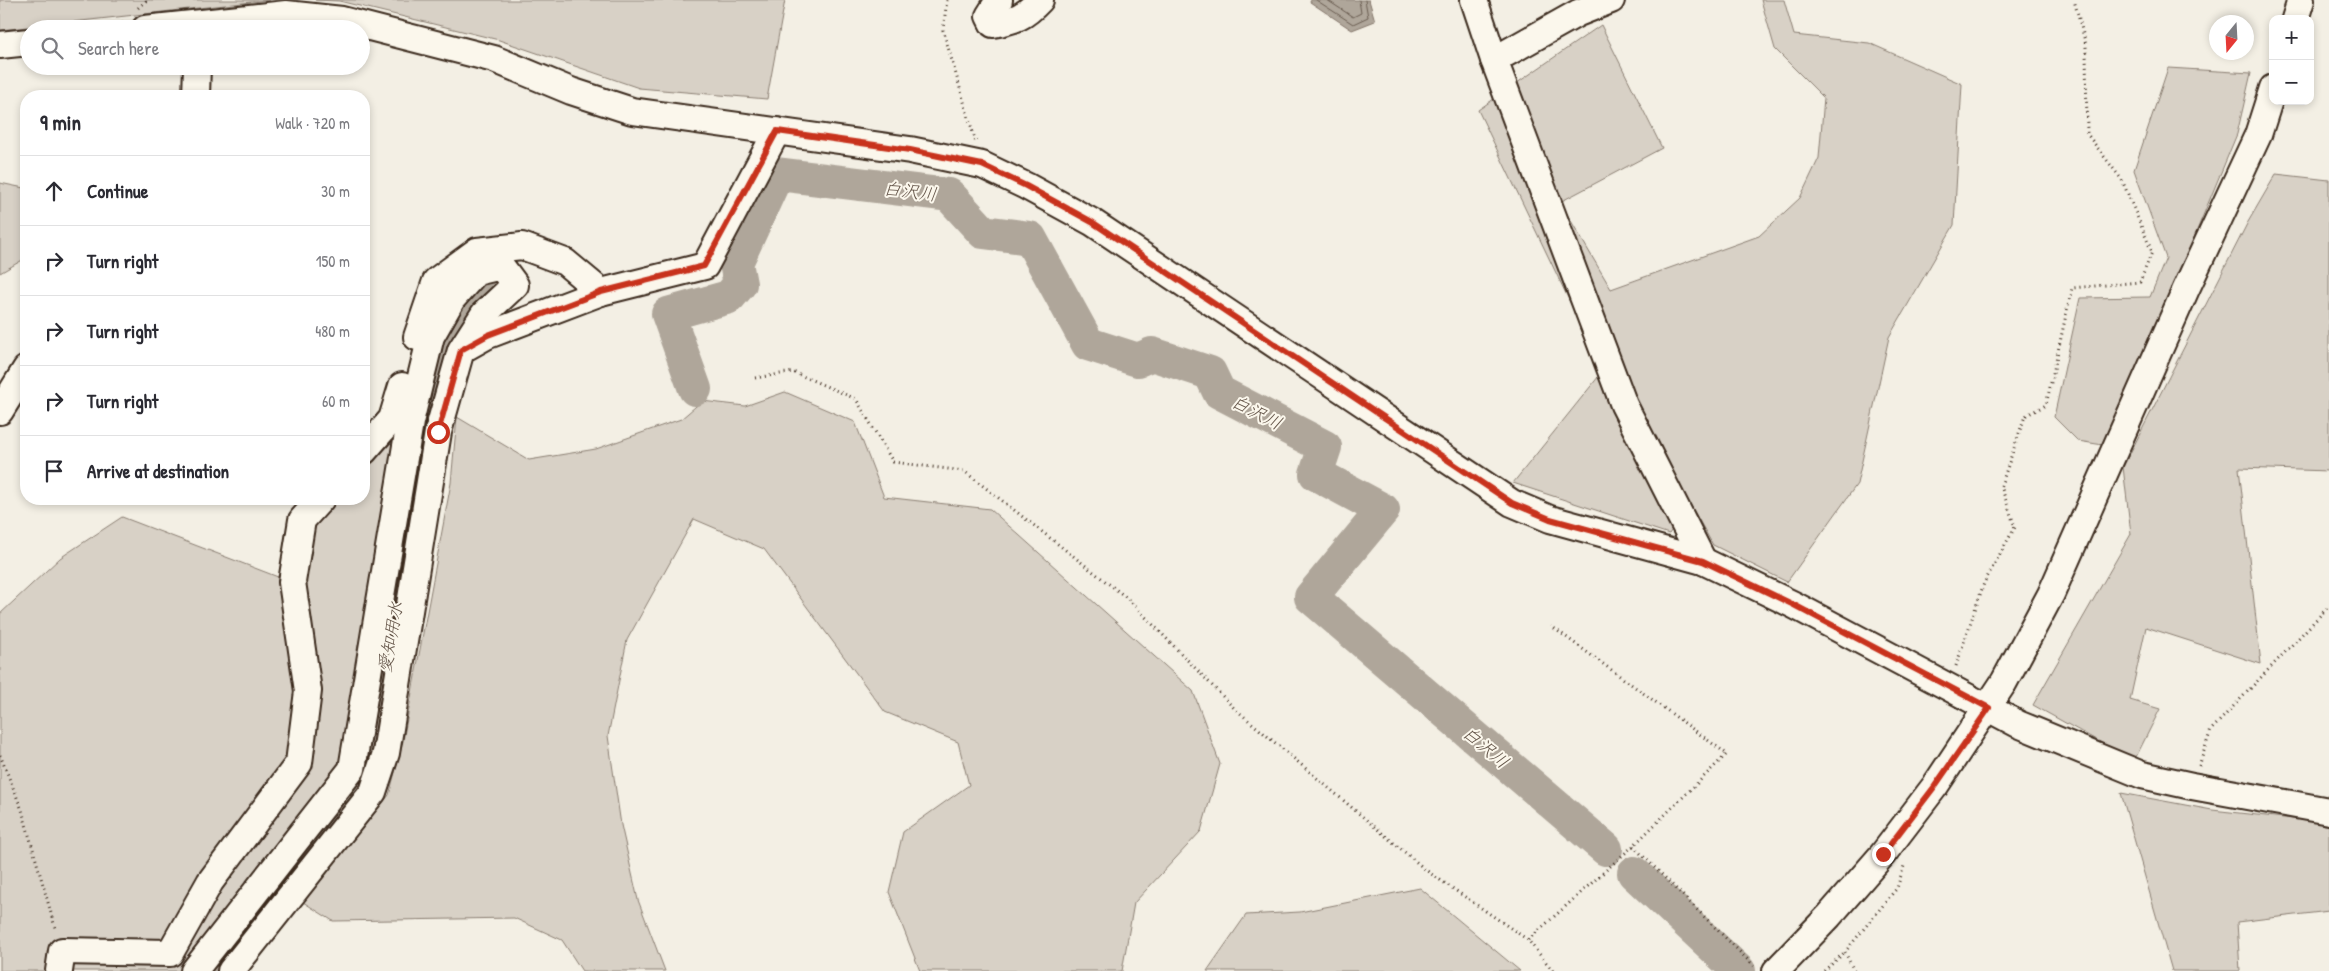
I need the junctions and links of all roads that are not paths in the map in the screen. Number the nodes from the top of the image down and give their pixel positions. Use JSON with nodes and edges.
{"nodes":[{"id":1,"x":999,"y":0,"type":"edge"},
{"id":2,"x":1040,"y":0,"type":"edge"},
{"id":3,"x":1474,"y":0,"type":"edge"},
{"id":4,"x":1611,"y":0,"type":"edge"},
{"id":5,"x":2301,"y":0,"type":"edge"},
{"id":6,"x":2296,"y":15,"type":"edge"},
{"id":7,"x":242,"y":20,"type":"edge"},
{"id":8,"x":342,"y":20,"type":"edge"},
{"id":9,"x":370,"y":27,"type":"edge"},
{"id":10,"x":20,"y":43,"type":"edge"},
{"id":11,"x":0,"y":45,"type":"edge"},
{"id":12,"x":1494,"y":60,"type":"junction"},
{"id":13,"x":197,"y":75,"type":"edge"},
{"id":14,"x":196,"y":90,"type":"edge"},
{"id":15,"x":2269,"y":101,"type":"edge"},
{"id":16,"x":777,"y":131,"type":"junction"},
{"id":17,"x":601,"y":292,"type":"junction"},
{"id":18,"x":461,"y":350,"type":"junction"},
{"id":19,"x":20,"y":379,"type":"edge"},
{"id":20,"x":0,"y":411,"type":"edge"},
{"id":21,"x":370,"y":444,"type":"edge"},
{"id":22,"x":316,"y":505,"type":"edge"},
{"id":23,"x":1703,"y":561,"type":"junction"},
{"id":24,"x":1989,"y":708,"type":"junction"},
{"id":25,"x":2329,"y":811,"type":"edge"},
{"id":26,"x":60,"y":961,"type":"edge"},
{"id":27,"x":1767,"y":970,"type":"edge"},
{"id":28,"x":194,"y":971,"type":"edge"},
{"id":29,"x":231,"y":971,"type":"edge"}],
"edges":[{"from":1,"to":2,"type":"street"},
{"from":3,"to":12,"type":"street"},
{"from":4,"to":12,"type":"street"},
{"from":5,"to":6,"type":"street"},
{"from":7,"to":8,"type":"street"},
{"from":9,"to":16,"type":"street"},
{"from":10,"to":11,"type":"street"},
{"from":12,"to":23,"type":"street"},
{"from":13,"to":14,"type":"street"},
{"from":15,"to":24,"type":"street"},
{"from":16,"to":17,"type":"street"},
{"from":16,"to":23,"type":"street"},
{"from":17,"to":18,"type":"street"},
{"from":17,"to":21,"type":"street"},
{"from":18,"to":28,"type":"street"},
{"from":18,"to":29,"type":"street"},
{"from":19,"to":20,"type":"street"},
{"from":22,"to":26,"type":"street"},
{"from":23,"to":24,"type":"street"},
{"from":24,"to":25,"type":"street"},
{"from":24,"to":27,"type":"street"}]}
